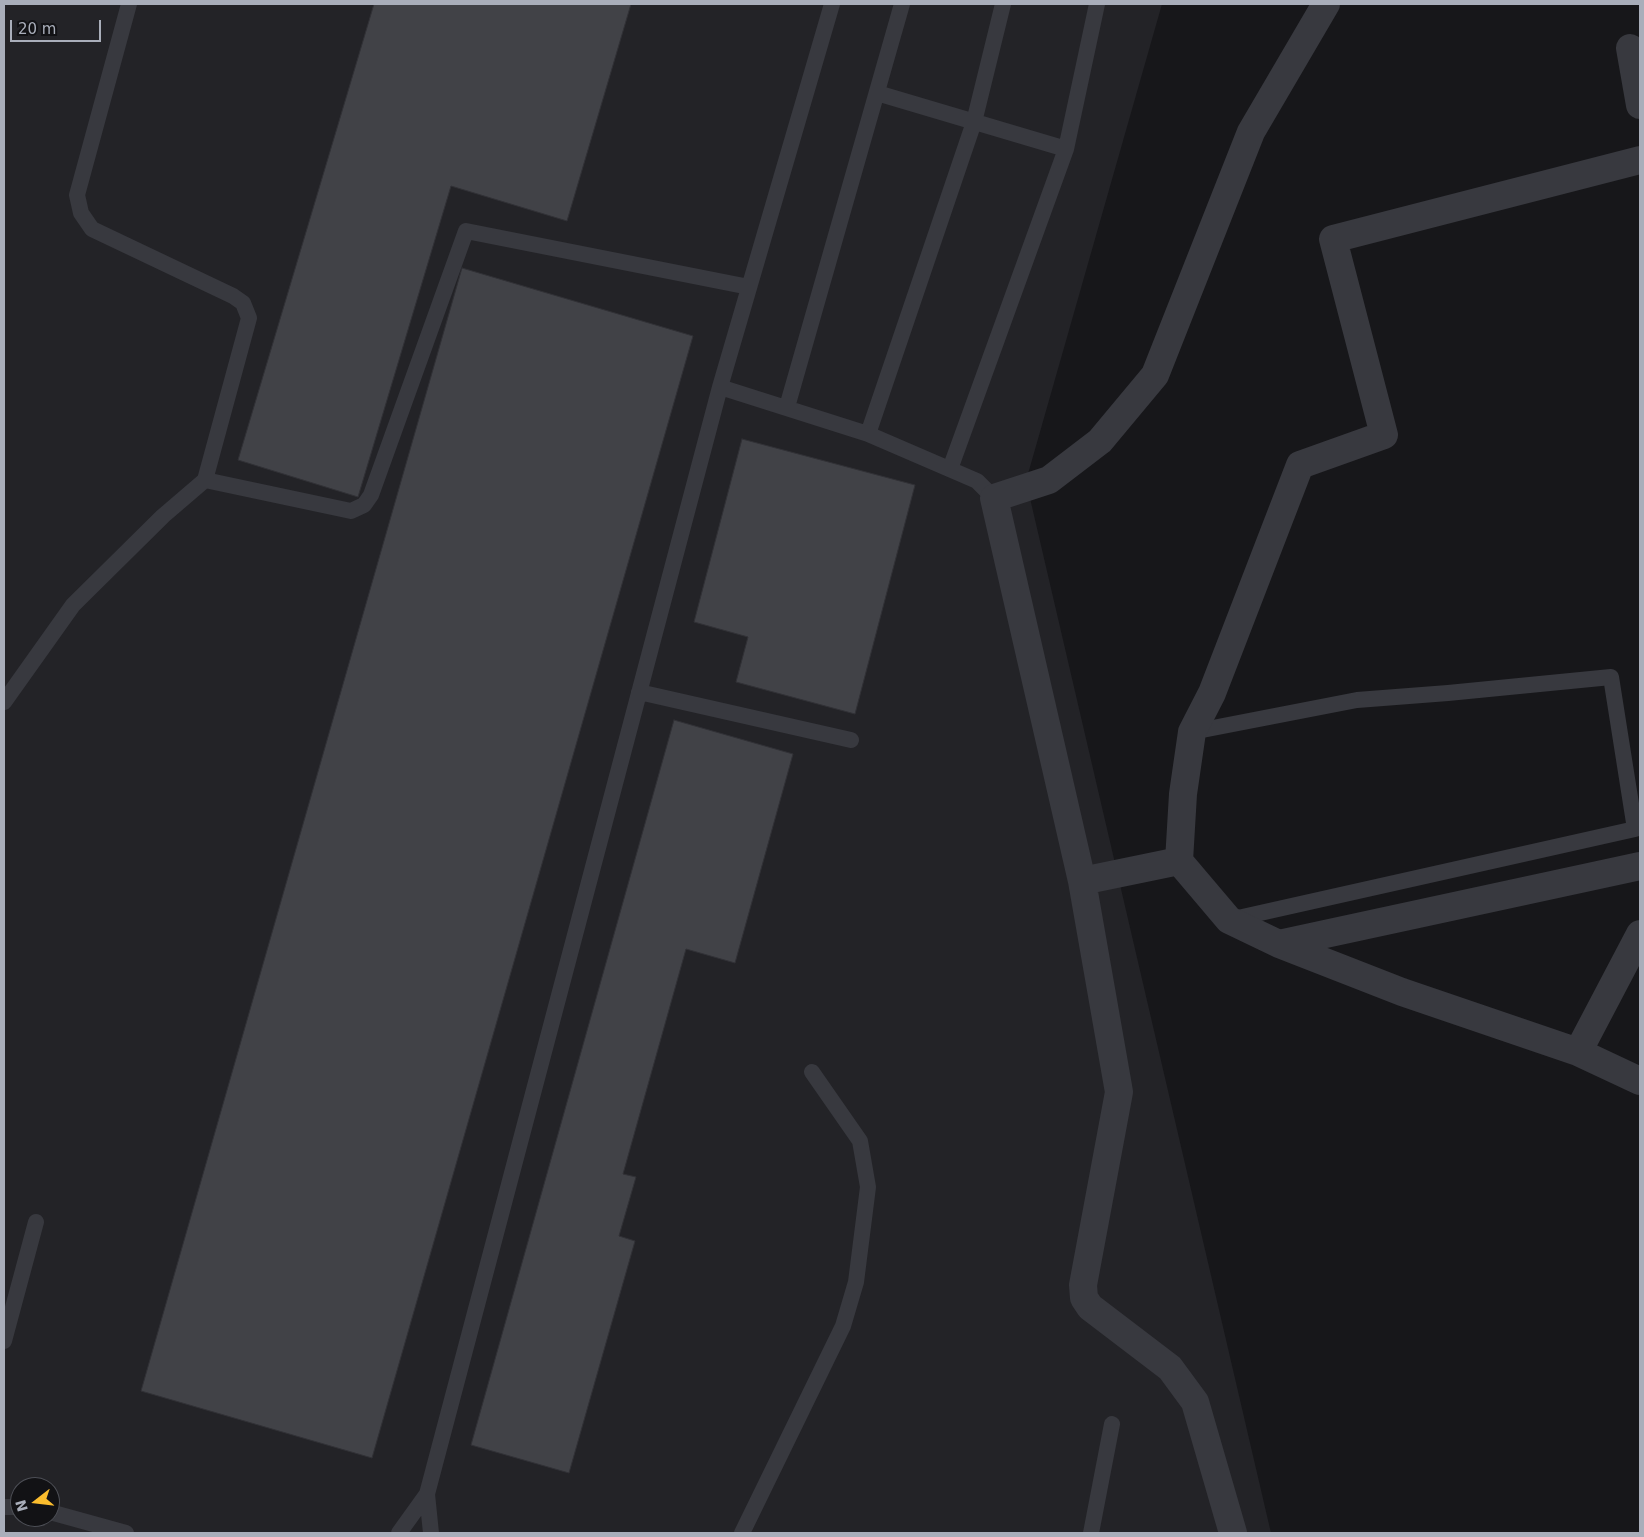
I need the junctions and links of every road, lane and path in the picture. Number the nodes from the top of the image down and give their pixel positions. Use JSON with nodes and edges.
{"nodes":[{"id":1,"x":129,"y":4,"type":"edge"},
{"id":2,"x":832,"y":4,"type":"edge"},
{"id":3,"x":902,"y":4,"type":"edge"},
{"id":4,"x":1003,"y":4,"type":"edge"},
{"id":5,"x":1098,"y":4,"type":"edge"},
{"id":6,"x":1326,"y":4,"type":"edge"},
{"id":7,"x":1630,"y":48,"type":"dead end"},
{"id":8,"x":877,"y":93,"type":"junction"},
{"id":9,"x":1640,"y":105,"type":"edge"},
{"id":10,"x":974,"y":122,"type":"junction"},
{"id":11,"x":1066,"y":149,"type":"junction"},
{"id":12,"x":1640,"y":160,"type":"edge"},
{"id":13,"x":749,"y":287,"type":"junction"},
{"id":14,"x":720,"y":387,"type":"junction"},
{"id":15,"x":787,"y":407,"type":"junction"},
{"id":16,"x":868,"y":434,"type":"junction"},
{"id":17,"x":950,"y":469,"type":"junction"},
{"id":18,"x":205,"y":480,"type":"junction"},
{"id":19,"x":994,"y":498,"type":"junction"},
{"id":20,"x":639,"y":692,"type":"junction"},
{"id":21,"x":4,"y":702,"type":"edge"},
{"id":22,"x":1192,"y":732,"type":"junction"},
{"id":23,"x":851,"y":740,"type":"dead end"},
{"id":24,"x":1179,"y":861,"type":"junction"},
{"id":25,"x":1640,"y":866,"type":"edge"},
{"id":26,"x":1082,"y":881,"type":"junction"},
{"id":27,"x":1230,"y":920,"type":"junction"},
{"id":28,"x":1640,"y":934,"type":"edge"},
{"id":29,"x":1279,"y":944,"type":"junction"},
{"id":30,"x":1578,"y":1052,"type":"junction"},
{"id":31,"x":812,"y":1072,"type":"dead end"},
{"id":32,"x":1640,"y":1081,"type":"edge"},
{"id":33,"x":36,"y":1222,"type":"dead end"},
{"id":34,"x":4,"y":1342,"type":"edge"},
{"id":35,"x":1112,"y":1424,"type":"dead end"},
{"id":36,"x":427,"y":1494,"type":"junction"},
{"id":37,"x":60,"y":1515,"type":"edge"},
{"id":38,"x":126,"y":1533,"type":"edge"},
{"id":39,"x":399,"y":1533,"type":"edge"},
{"id":40,"x":431,"y":1533,"type":"edge"},
{"id":41,"x":742,"y":1533,"type":"edge"},
{"id":42,"x":1091,"y":1533,"type":"edge"},
{"id":43,"x":1232,"y":1533,"type":"edge"}],
"edges":[{"from":1,"to":18,"type":"lane"},
{"from":2,"to":13,"type":"lane"},
{"from":3,"to":8,"type":"lane"},
{"from":4,"to":10,"type":"lane"},
{"from":5,"to":11,"type":"lane"},
{"from":6,"to":19,"type":"street"},
{"from":7,"to":9,"type":"street"},
{"from":8,"to":10,"type":"lane"},
{"from":8,"to":15,"type":"lane"},
{"from":10,"to":11,"type":"lane"},
{"from":10,"to":16,"type":"lane"},
{"from":11,"to":17,"type":"lane"},
{"from":12,"to":22,"type":"street"},
{"from":13,"to":14,"type":"lane"},
{"from":13,"to":18,"type":"lane"},
{"from":14,"to":15,"type":"lane"},
{"from":14,"to":20,"type":"lane"},
{"from":15,"to":16,"type":"lane"},
{"from":16,"to":17,"type":"lane"},
{"from":17,"to":19,"type":"lane"},
{"from":18,"to":21,"type":"lane"},
{"from":19,"to":26,"type":"street"},
{"from":20,"to":23,"type":"lane"},
{"from":20,"to":36,"type":"lane"},
{"from":22,"to":24,"type":"street"},
{"from":22,"to":27,"type":"lane"},
{"from":24,"to":26,"type":"street"},
{"from":24,"to":27,"type":"street"},
{"from":25,"to":29,"type":"street"},
{"from":26,"to":43,"type":"street"},
{"from":27,"to":29,"type":"street"},
{"from":28,"to":30,"type":"street"},
{"from":29,"to":30,"type":"street"},
{"from":30,"to":32,"type":"street"},
{"from":31,"to":41,"type":"lane"},
{"from":33,"to":34,"type":"lane"},
{"from":35,"to":42,"type":"lane"},
{"from":36,"to":39,"type":"lane"},
{"from":36,"to":40,"type":"lane"},
{"from":37,"to":38,"type":"lane"}]}
